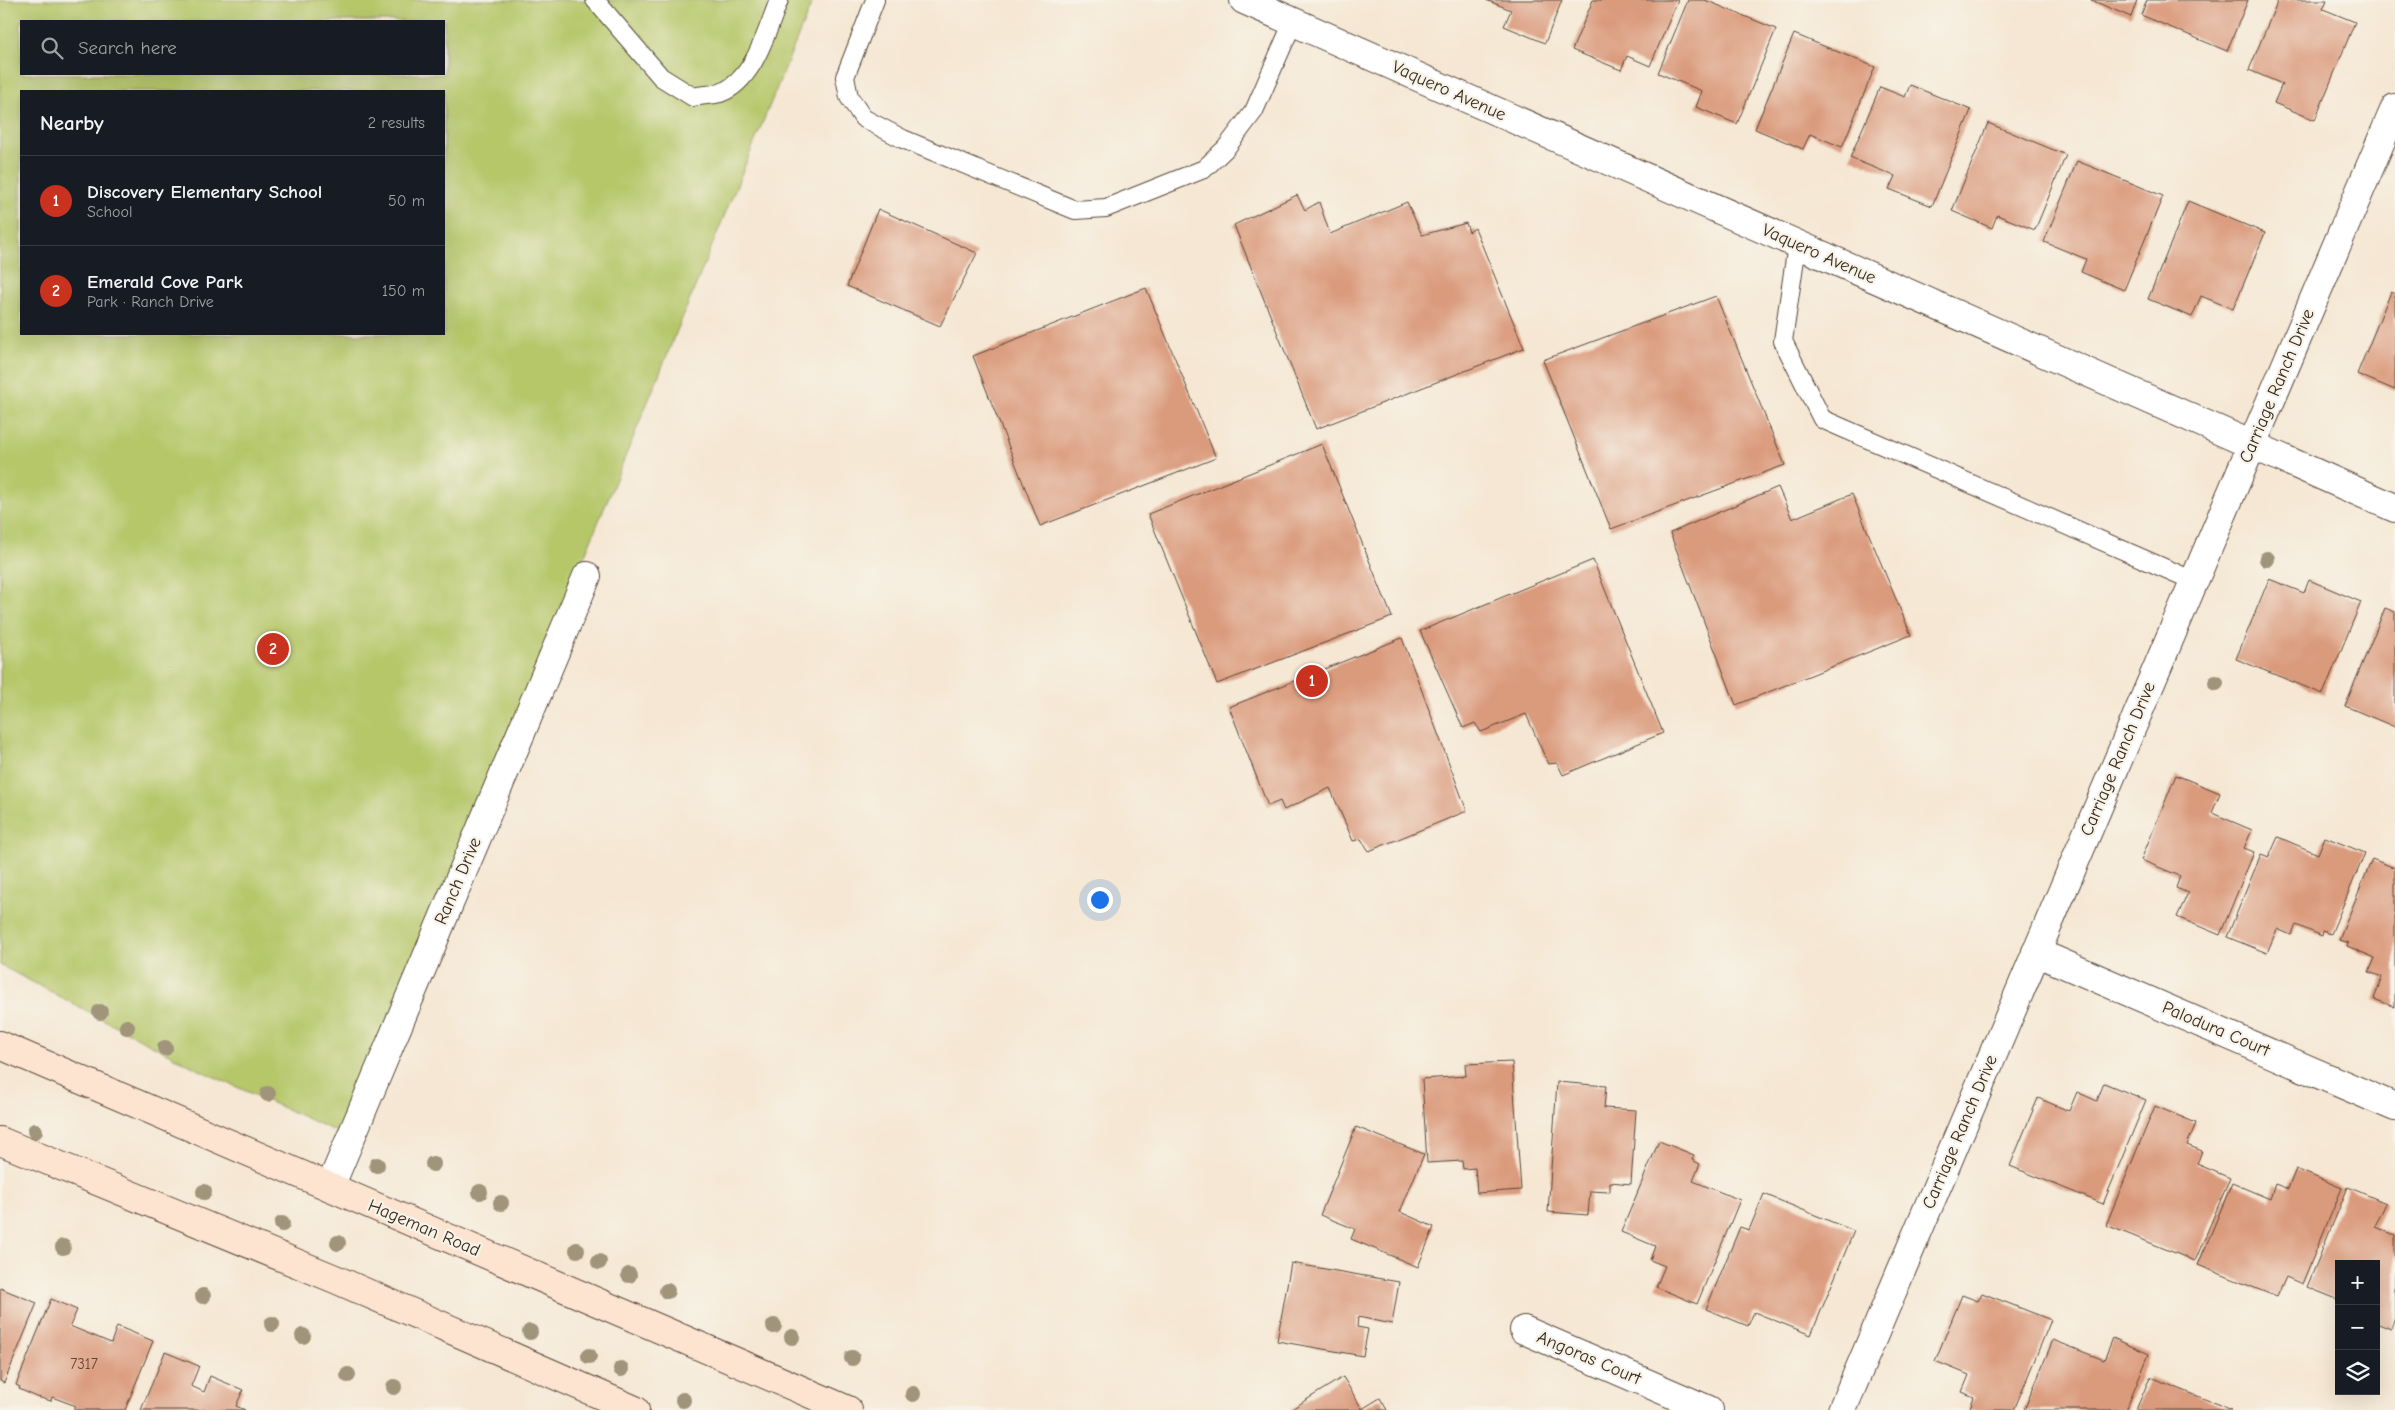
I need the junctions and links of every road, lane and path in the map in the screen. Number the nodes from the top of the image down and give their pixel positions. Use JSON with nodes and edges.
{"nodes":[{"id":1,"x":595,"y":0,"type":"edge"},
{"id":2,"x":779,"y":0,"type":"edge"},
{"id":3,"x":875,"y":0,"type":"edge"},
{"id":4,"x":1244,"y":0,"type":"edge"},
{"id":5,"x":1293,"y":22,"type":"junction"},
{"id":6,"x":2395,"y":108,"type":"edge"},
{"id":7,"x":1797,"y":245,"type":"junction"},
{"id":8,"x":2252,"y":446,"type":"junction"},
{"id":9,"x":2395,"y":508,"type":"edge"},
{"id":10,"x":587,"y":576,"type":"dead end"},
{"id":11,"x":2194,"y":581,"type":"junction"},
{"id":12,"x":2036,"y":952,"type":"junction"},
{"id":13,"x":0,"y":1045,"type":"edge"},
{"id":14,"x":2395,"y":1107,"type":"edge"},
{"id":15,"x":0,"y":1141,"type":"edge"},
{"id":16,"x":330,"y":1187,"type":"junction"},
{"id":17,"x":1524,"y":1330,"type":"dead end"},
{"id":18,"x":635,"y":1410,"type":"edge"},
{"id":19,"x":848,"y":1410,"type":"edge"},
{"id":20,"x":1709,"y":1410,"type":"edge"},
{"id":21,"x":1842,"y":1410,"type":"edge"}],
"edges":[{"from":1,"to":2,"type":"lane"},
{"from":3,"to":5,"type":"lane"},
{"from":4,"to":5,"type":"street","name":"Vaquero Avenue"},
{"from":5,"to":7,"type":"street","name":"Vaquero Avenue"},
{"from":6,"to":8,"type":"street","name":"Carriage Ranch Drive"},
{"from":7,"to":8,"type":"street","name":"Vaquero Avenue"},
{"from":7,"to":11,"type":"lane"},
{"from":8,"to":9,"type":"street","name":"Vaquero Avenue"},
{"from":8,"to":11,"type":"street","name":"Carriage Ranch Drive"},
{"from":10,"to":16,"type":"street","name":"Ranch Drive"},
{"from":11,"to":12,"type":"street","name":"Carriage Ranch Drive"},
{"from":12,"to":14,"type":"street","name":"Palodura Court"},
{"from":12,"to":21,"type":"street","name":"Carriage Ranch Drive"},
{"from":13,"to":16,"type":"main road","name":"Hageman Road"},
{"from":15,"to":18,"type":"main road"},
{"from":16,"to":19,"type":"main road","name":"Hageman Road"},
{"from":17,"to":20,"type":"street","name":"Angoras Court"}]}
